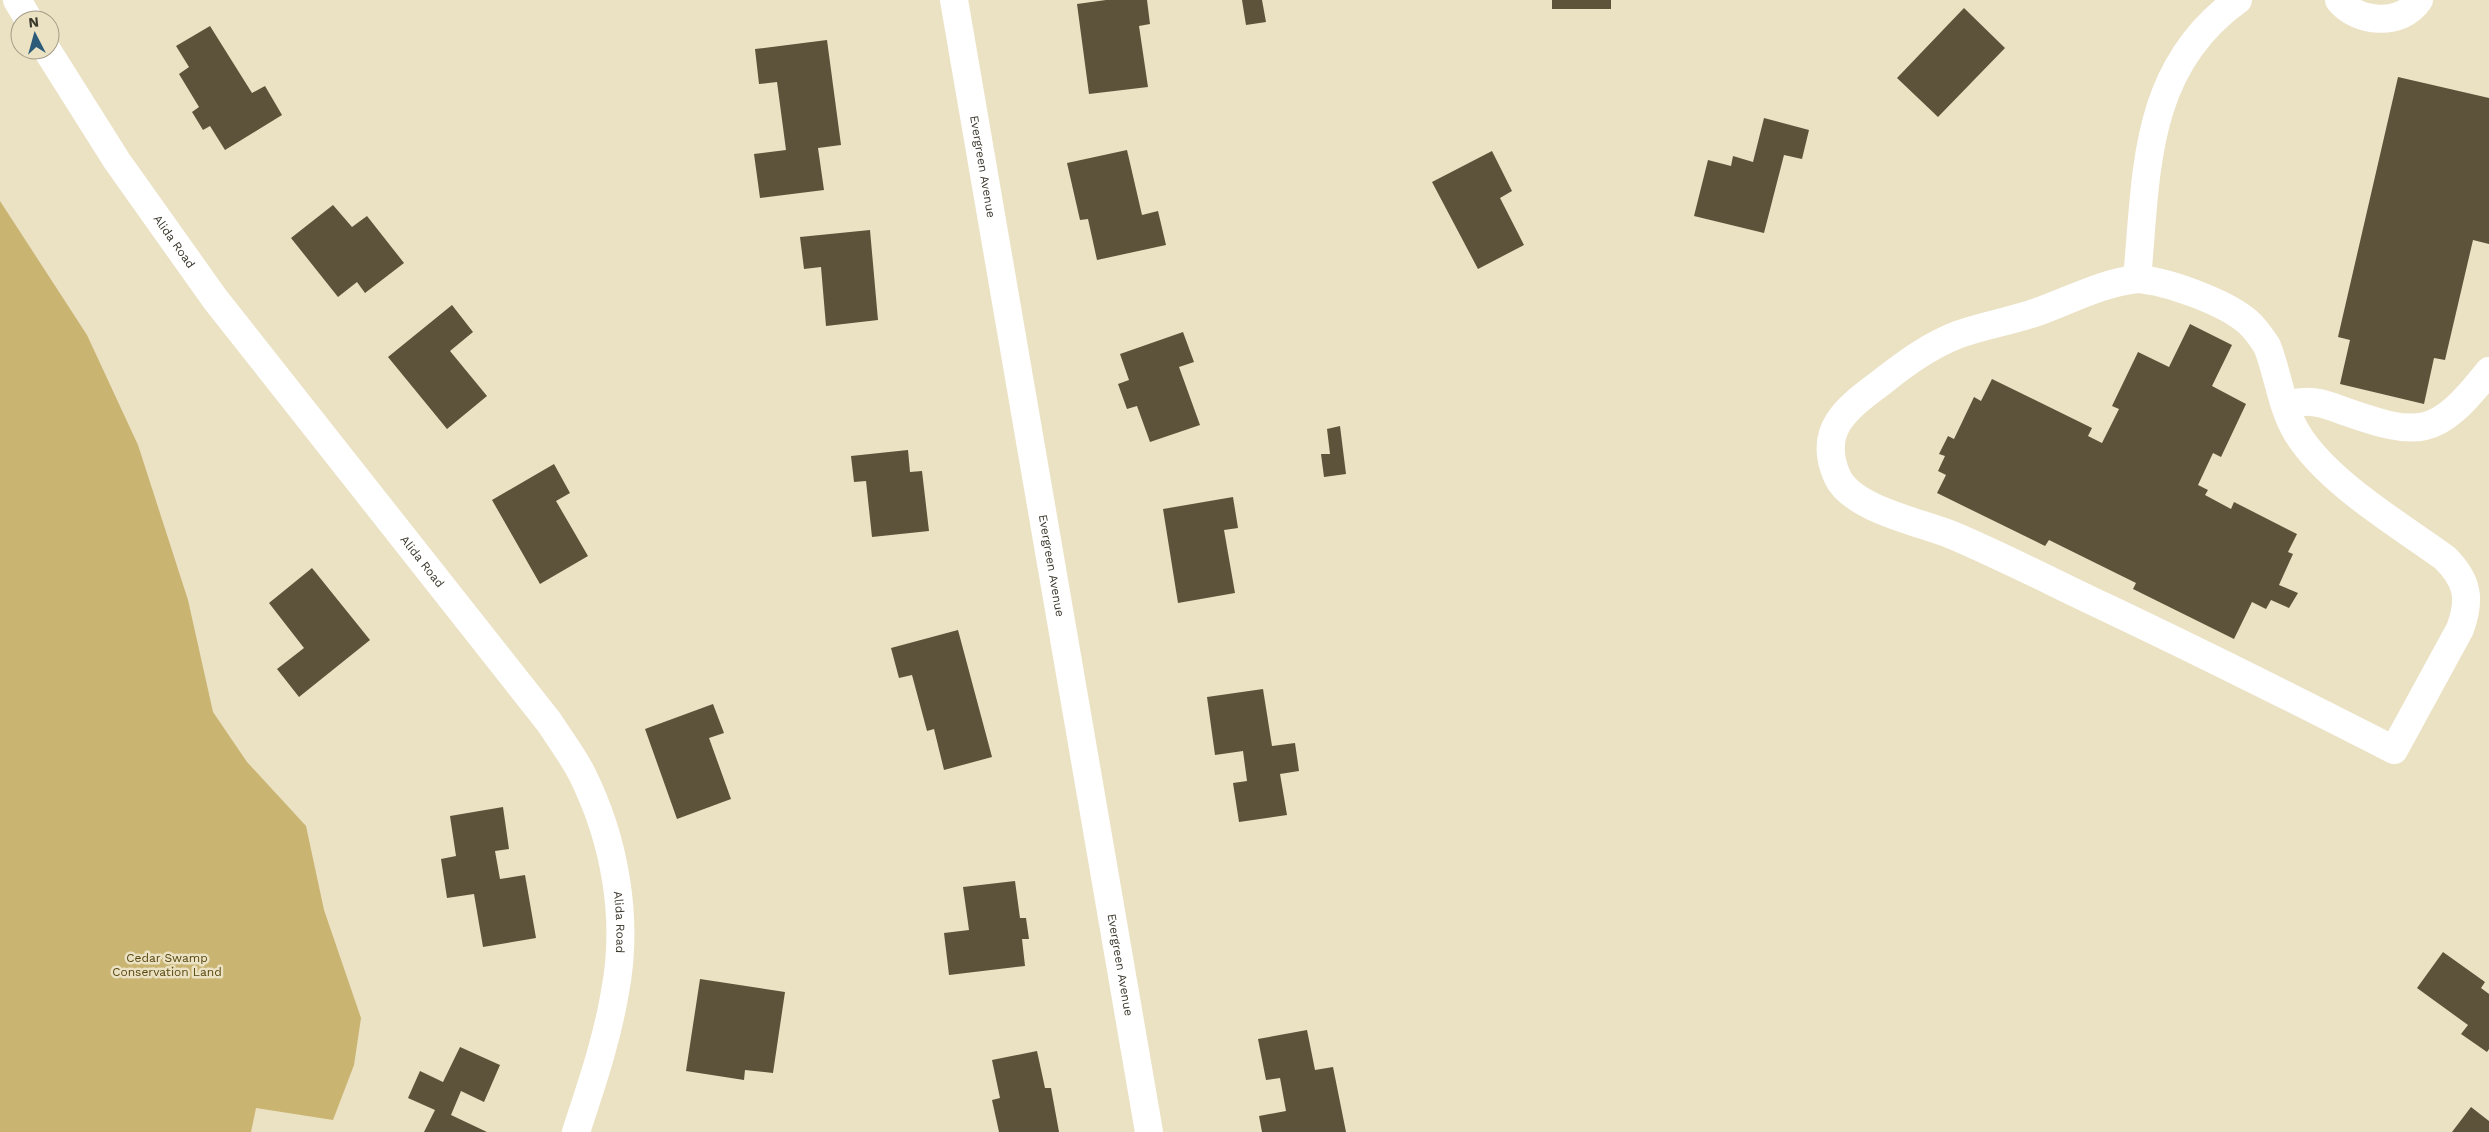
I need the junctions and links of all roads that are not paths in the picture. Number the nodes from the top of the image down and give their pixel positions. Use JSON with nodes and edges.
{"nodes":[{"id":1,"x":954,"y":0,"type":"edge"},
{"id":2,"x":2238,"y":0,"type":"edge"},
{"id":3,"x":2339,"y":0,"type":"edge"},
{"id":4,"x":2419,"y":0,"type":"edge"},
{"id":5,"x":53,"y":60,"type":"edge"},
{"id":6,"x":2137,"y":279,"type":"junction"},
{"id":7,"x":2489,"y":371,"type":"edge"},
{"id":8,"x":2286,"y":405,"type":"junction"},
{"id":9,"x":576,"y":1132,"type":"edge"},
{"id":10,"x":1149,"y":1132,"type":"edge"}],
"edges":[{"from":1,"to":10,"type":"street","name":"Evergreen Avenue"},
{"from":2,"to":6,"type":"street"},
{"from":3,"to":4,"type":"street"},
{"from":5,"to":9,"type":"street","name":"Alida Road"},
{"from":6,"to":8,"type":"street"},
{"from":6,"to":8,"type":"street"},
{"from":7,"to":8,"type":"street"}]}
